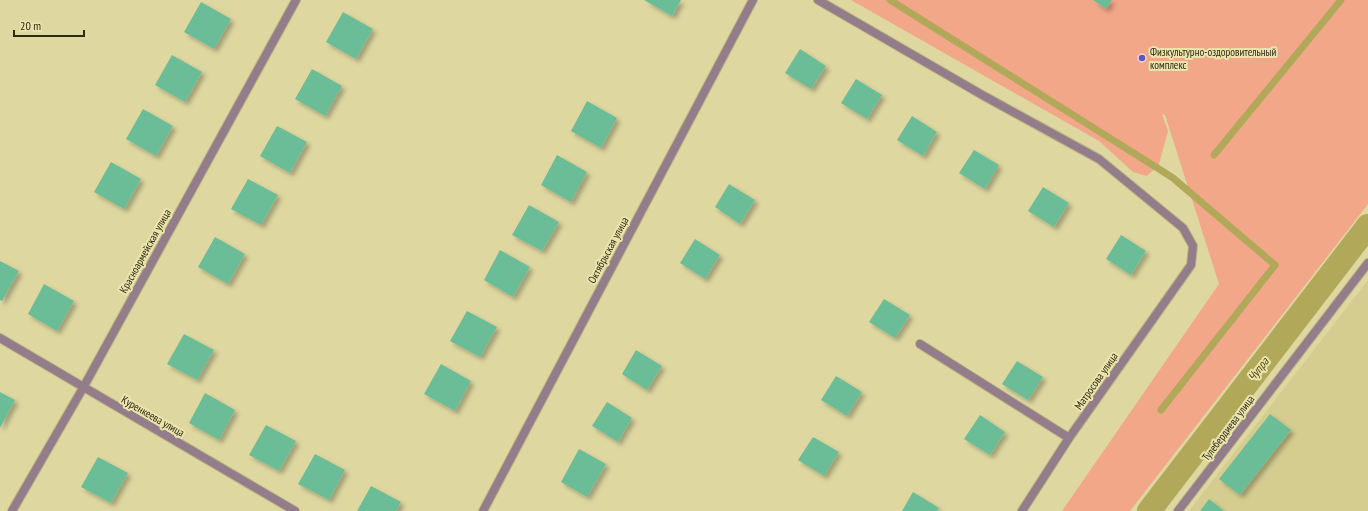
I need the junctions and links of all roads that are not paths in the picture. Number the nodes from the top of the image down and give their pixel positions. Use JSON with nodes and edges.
{"nodes":[{"id":1,"x":296,"y":0,"type":"edge"},
{"id":2,"x":753,"y":0,"type":"edge"},
{"id":3,"x":818,"y":0,"type":"edge"},
{"id":4,"x":1368,"y":263,"type":"edge"},
{"id":5,"x":0,"y":338,"type":"edge"},
{"id":6,"x":920,"y":344,"type":"dead end"},
{"id":7,"x":83,"y":388,"type":"junction"},
{"id":8,"x":1069,"y":438,"type":"junction"},
{"id":9,"x":12,"y":511,"type":"edge"},
{"id":10,"x":295,"y":511,"type":"edge"},
{"id":11,"x":483,"y":511,"type":"edge"},
{"id":12,"x":1022,"y":511,"type":"edge"},
{"id":13,"x":1178,"y":511,"type":"edge"}],
"edges":[{"from":1,"to":7,"type":"street","name":"Красноармейская улица"},
{"from":2,"to":11,"type":"street","name":"Октябрьская улица"},
{"from":3,"to":8,"type":"street","name":"Матросова улица"},
{"from":4,"to":13,"type":"street","name":"Тулебердиева улица"},
{"from":5,"to":7,"type":"street","name":"Куренкеева улица"},
{"from":6,"to":8,"type":"street"},
{"from":7,"to":9,"type":"street","name":"Красноармейская улица"},
{"from":7,"to":10,"type":"street","name":"Куренкеева улица"},
{"from":8,"to":12,"type":"street","name":"Матросова улица"}]}
